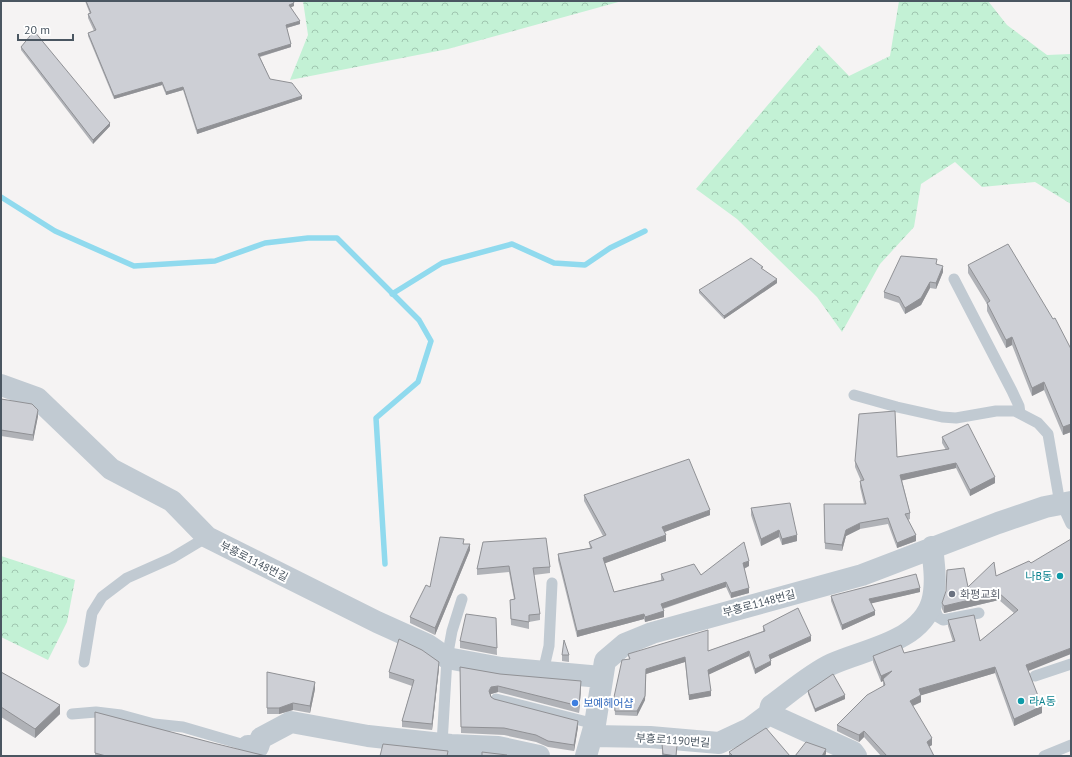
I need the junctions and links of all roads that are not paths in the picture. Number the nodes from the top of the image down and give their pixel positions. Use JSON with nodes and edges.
{"nodes":[{"id":1,"x":954,"y":279,"type":"dead end"},
{"id":2,"x":1,"y":385,"type":"edge"},
{"id":3,"x":854,"y":395,"type":"dead end"},
{"id":4,"x":1020,"y":413,"type":"junction"},
{"id":5,"x":1067,"y":503,"type":"edge"},
{"id":6,"x":1071,"y":524,"type":"edge"},
{"id":7,"x":207,"y":537,"type":"junction"},
{"id":8,"x":932,"y":547,"type":"junction"},
{"id":9,"x":552,"y":583,"type":"dead end"},
{"id":10,"x":462,"y":599,"type":"dead end"},
{"id":11,"x":932,"y":601,"type":"junction"},
{"id":12,"x":979,"y":613,"type":"dead end"},
{"id":13,"x":447,"y":658,"type":"junction"},
{"id":14,"x":84,"y":662,"type":"dead end"},
{"id":15,"x":1071,"y":664,"type":"edge"},
{"id":16,"x":543,"y":672,"type":"junction"},
{"id":17,"x":1036,"y":676,"type":"dead end"},
{"id":18,"x":601,"y":677,"type":"junction"},
{"id":19,"x":496,"y":699,"type":"edge"},
{"id":20,"x":72,"y":714,"type":"dead end"},
{"id":21,"x":769,"y":714,"type":"junction"},
{"id":22,"x":591,"y":739,"type":"edge"},
{"id":23,"x":442,"y":744,"type":"junction"},
{"id":24,"x":1071,"y":745,"type":"edge"},
{"id":25,"x":254,"y":750,"type":"edge"},
{"id":26,"x":720,"y":750,"type":"edge"},
{"id":27,"x":539,"y":756,"type":"edge"},
{"id":28,"x":856,"y":756,"type":"edge"},
{"id":29,"x":1044,"y":756,"type":"edge"}],
"edges":[{"from":1,"to":4,"type":"lane"},
{"from":2,"to":7,"type":"street","name":"부흥로1148번길"},
{"from":3,"to":4,"type":"lane"},
{"from":4,"to":5,"type":"lane"},
{"from":5,"to":6,"type":"lane"},
{"from":5,"to":8,"type":"street","name":"부흥로1148번길"},
{"from":7,"to":13,"type":"street","name":"부흥로1148번길"},
{"from":7,"to":14,"type":"lane"},
{"from":8,"to":11,"type":"street"},
{"from":8,"to":18,"type":"street","name":"부흥로1148번길"},
{"from":9,"to":16,"type":"lane"},
{"from":10,"to":13,"type":"lane"},
{"from":11,"to":12,"type":"lane"},
{"from":11,"to":21,"type":"street"},
{"from":13,"to":16,"type":"street","name":"부흥로1148번길"},
{"from":13,"to":23,"type":"lane"},
{"from":15,"to":17,"type":"lane"},
{"from":16,"to":18,"type":"street","name":"부흥로1148번길"},
{"from":18,"to":22,"type":"street","name":"부흥로1148번길"},
{"from":19,"to":22,"type":"lane"},
{"from":20,"to":25,"type":"lane"},
{"from":21,"to":26,"type":"street","name":"부흥로1190번길"},
{"from":21,"to":28,"type":"street"},
{"from":22,"to":26,"type":"street","name":"부흥로1190번길"},
{"from":23,"to":25,"type":"street"},
{"from":23,"to":27,"type":"street"},
{"from":24,"to":29,"type":"lane"}]}
